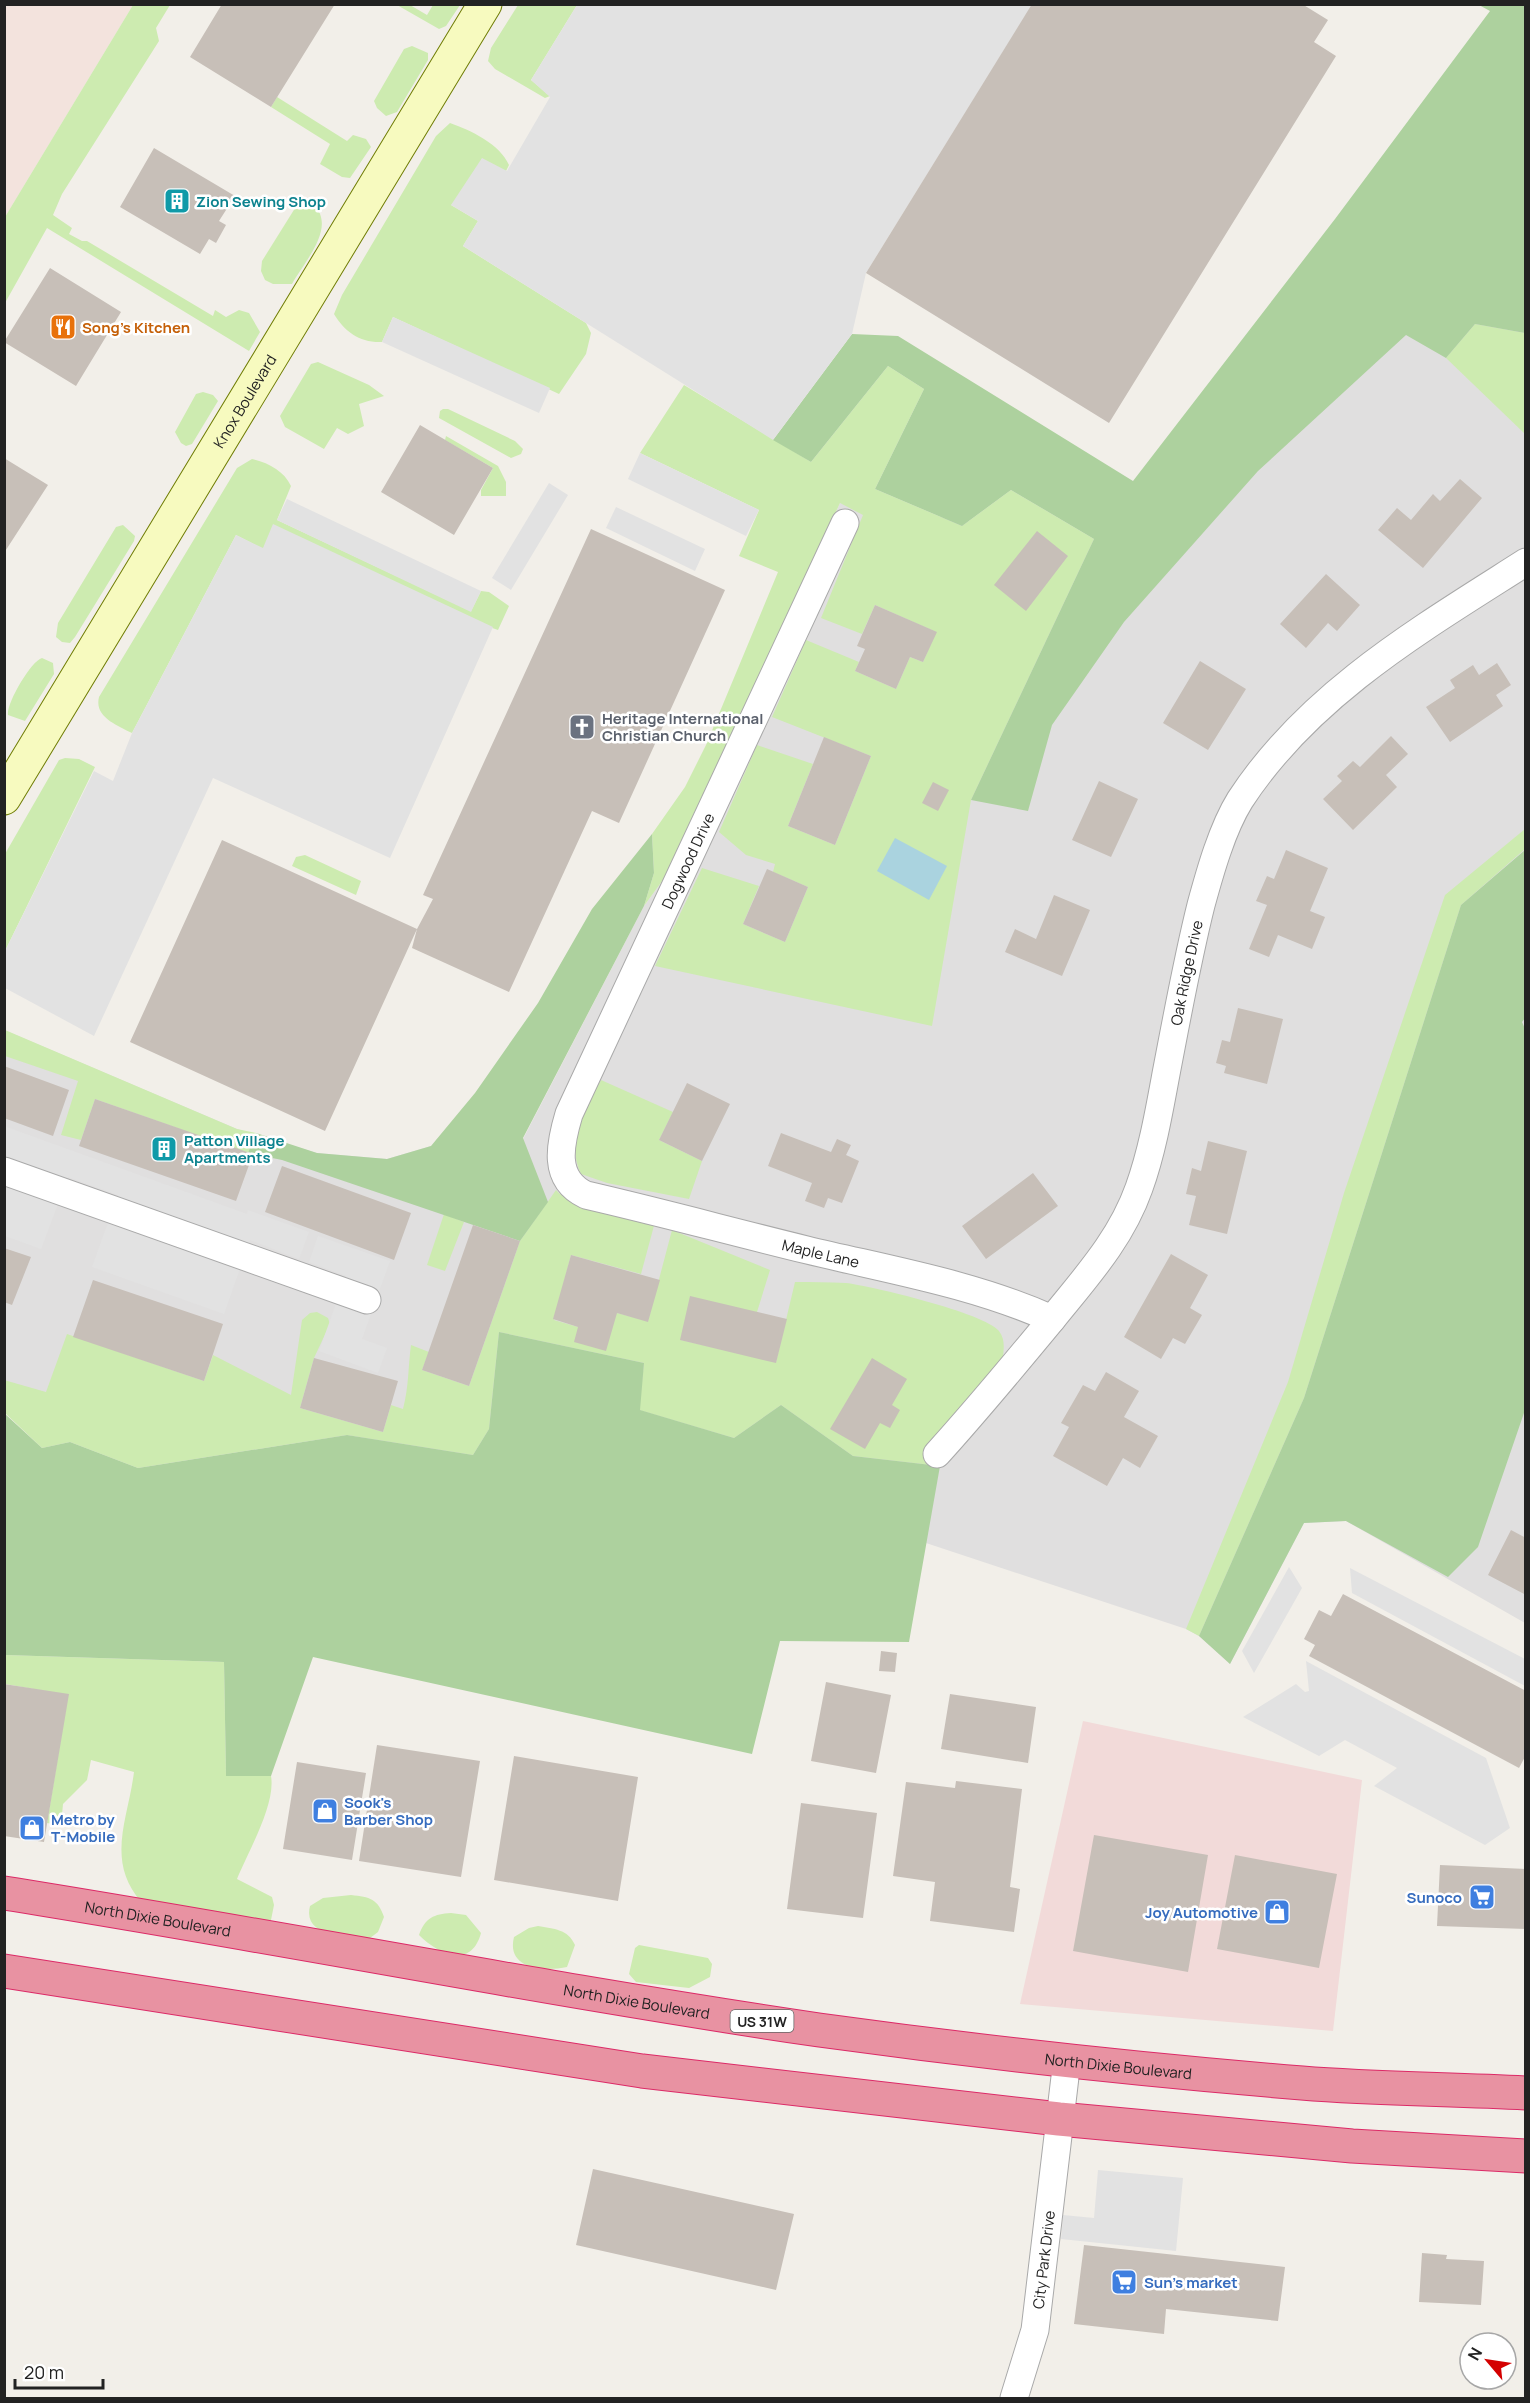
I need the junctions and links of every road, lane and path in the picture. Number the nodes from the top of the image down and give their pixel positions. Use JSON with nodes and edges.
{"nodes":[{"id":1,"x":485,"y":4,"type":"edge"},
{"id":2,"x":845,"y":523,"type":"dead end"},
{"id":3,"x":1526,"y":562,"type":"edge"},
{"id":4,"x":4,"y":798,"type":"edge"},
{"id":5,"x":4,"y":1171,"type":"edge"},
{"id":6,"x":586,"y":1195,"type":"joint"},
{"id":7,"x":367,"y":1300,"type":"dead end"},
{"id":8,"x":1052,"y":1319,"type":"junction"},
{"id":9,"x":937,"y":1454,"type":"dead end"},
{"id":10,"x":4,"y":1893,"type":"edge"},
{"id":11,"x":4,"y":1971,"type":"edge"},
{"id":12,"x":1067,"y":2060,"type":"junction"},
{"id":13,"x":1526,"y":2093,"type":"edge"},
{"id":14,"x":1059,"y":2119,"type":"junction"},
{"id":15,"x":1526,"y":2156,"type":"edge"},
{"id":16,"x":1016,"y":2398,"type":"edge"}],
"edges":[{"from":1,"to":4,"type":"main road","name":"Knox Boulevard"},
{"from":2,"to":6,"type":"street","name":"Dogwood Drive"},
{"from":3,"to":8,"type":"street","name":"Oak Ridge Drive"},
{"from":5,"to":7,"type":"street"},
{"from":6,"to":8,"type":"street","name":"Maple Lane"},
{"from":8,"to":9,"type":"street","name":"Oak Ridge Drive"},
{"from":10,"to":12,"type":"highway","name":"North Dixie Boulevard","number":"US 31W"},
{"from":11,"to":14,"type":"highway"},
{"from":12,"to":13,"type":"highway","name":"North Dixie Boulevard","number":"US 31W"},
{"from":12,"to":14,"type":"street","name":"City Park Drive"},
{"from":14,"to":15,"type":"highway"},
{"from":14,"to":16,"type":"street","name":"City Park Drive"}]}
